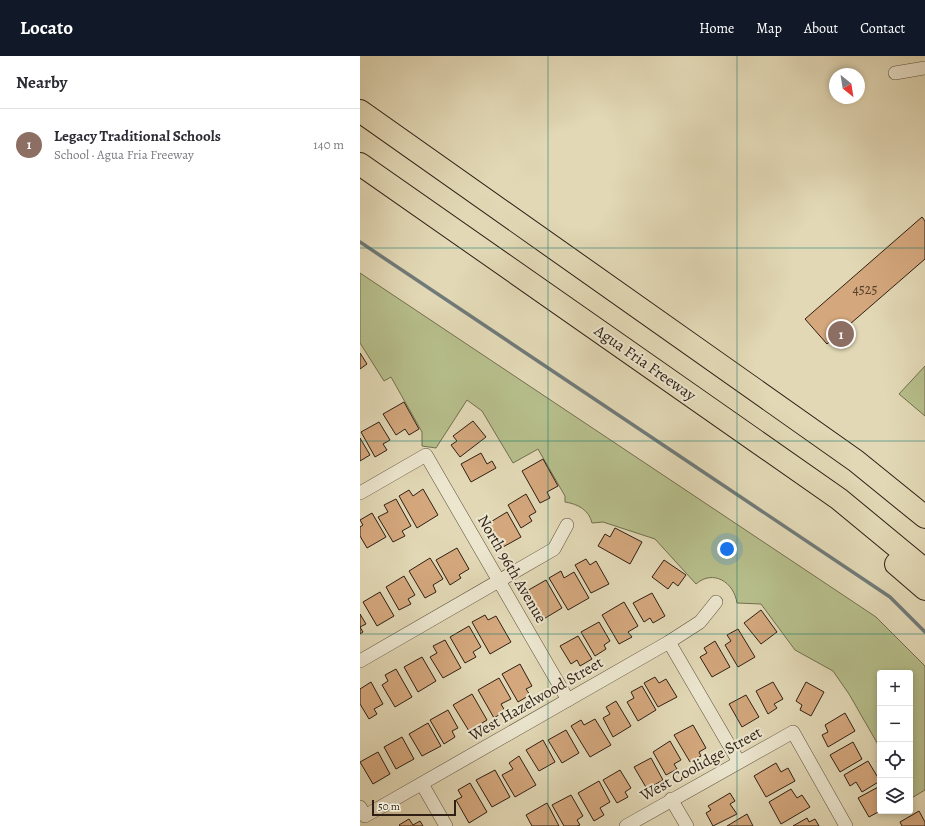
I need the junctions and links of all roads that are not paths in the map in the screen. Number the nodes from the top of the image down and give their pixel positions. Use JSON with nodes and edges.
{"nodes":[{"id":1,"x":925,"y":68,"type":"edge"},
{"id":2,"x":895,"y":73,"type":"dead end"},
{"id":3,"x":360,"y":103,"type":"edge"},
{"id":4,"x":360,"y":111,"type":"edge"},
{"id":5,"x":389,"y":131,"type":"junction"},
{"id":6,"x":360,"y":164,"type":"edge"},
{"id":7,"x":759,"y":392,"type":"junction"},
{"id":8,"x":726,"y":419,"type":"junction"},
{"id":9,"x":360,"y":493,"type":"edge"},
{"id":10,"x":925,"y":498,"type":"edge"},
{"id":11,"x":925,"y":517,"type":"edge"},
{"id":12,"x":567,"y":526,"type":"dead end"},
{"id":13,"x":925,"y":570,"type":"edge"},
{"id":14,"x":499,"y":580,"type":"junction"},
{"id":15,"x":925,"y":589,"type":"edge"},
{"id":16,"x":716,"y":602,"type":"dead end"},
{"id":17,"x":669,"y":642,"type":"junction"},
{"id":18,"x":360,"y":661,"type":"edge"},
{"id":19,"x":568,"y":700,"type":"junction"},
{"id":20,"x":738,"y":762,"type":"junction"},
{"id":21,"x":422,"y":784,"type":"junction"},
{"id":22,"x":671,"y":799,"type":"junction"},
{"id":23,"x":363,"y":812,"type":"edge"},
{"id":24,"x":446,"y":826,"type":"edge"},
{"id":25,"x":626,"y":826,"type":"edge"},
{"id":26,"x":687,"y":826,"type":"edge"},
{"id":27,"x":846,"y":826,"type":"edge"}],
"edges":[{"from":1,"to":2,"type":"street"},
{"from":3,"to":5,"type":"highway"},
{"from":4,"to":5,"type":"highway"},
{"from":5,"to":7,"type":"highway"},
{"from":6,"to":8,"type":"highway","name":"Agua Fria Freeway"},
{"from":7,"to":10,"type":"highway"},
{"from":7,"to":11,"type":"highway"},
{"from":8,"to":13,"type":"highway","name":"Agua Fria Freeway"},
{"from":8,"to":15,"type":"highway"},
{"from":9,"to":14,"type":"street","name":"North 96th Avenue"},
{"from":12,"to":14,"type":"street"},
{"from":14,"to":18,"type":"street"},
{"from":14,"to":19,"type":"street","name":"North 96th Avenue"},
{"from":16,"to":17,"type":"street","name":"West Hazelwood Street"},
{"from":17,"to":19,"type":"street","name":"West Hazelwood Street"},
{"from":17,"to":20,"type":"street"},
{"from":19,"to":21,"type":"street","name":"West Hazelwood Street"},
{"from":20,"to":22,"type":"street","name":"West Coolidge Street"},
{"from":20,"to":27,"type":"street","name":"West Coolidge Street"},
{"from":21,"to":23,"type":"street","name":"West Hazelwood Street"},
{"from":21,"to":24,"type":"street"},
{"from":22,"to":25,"type":"street","name":"West Coolidge Street"},
{"from":22,"to":26,"type":"street"}]}
